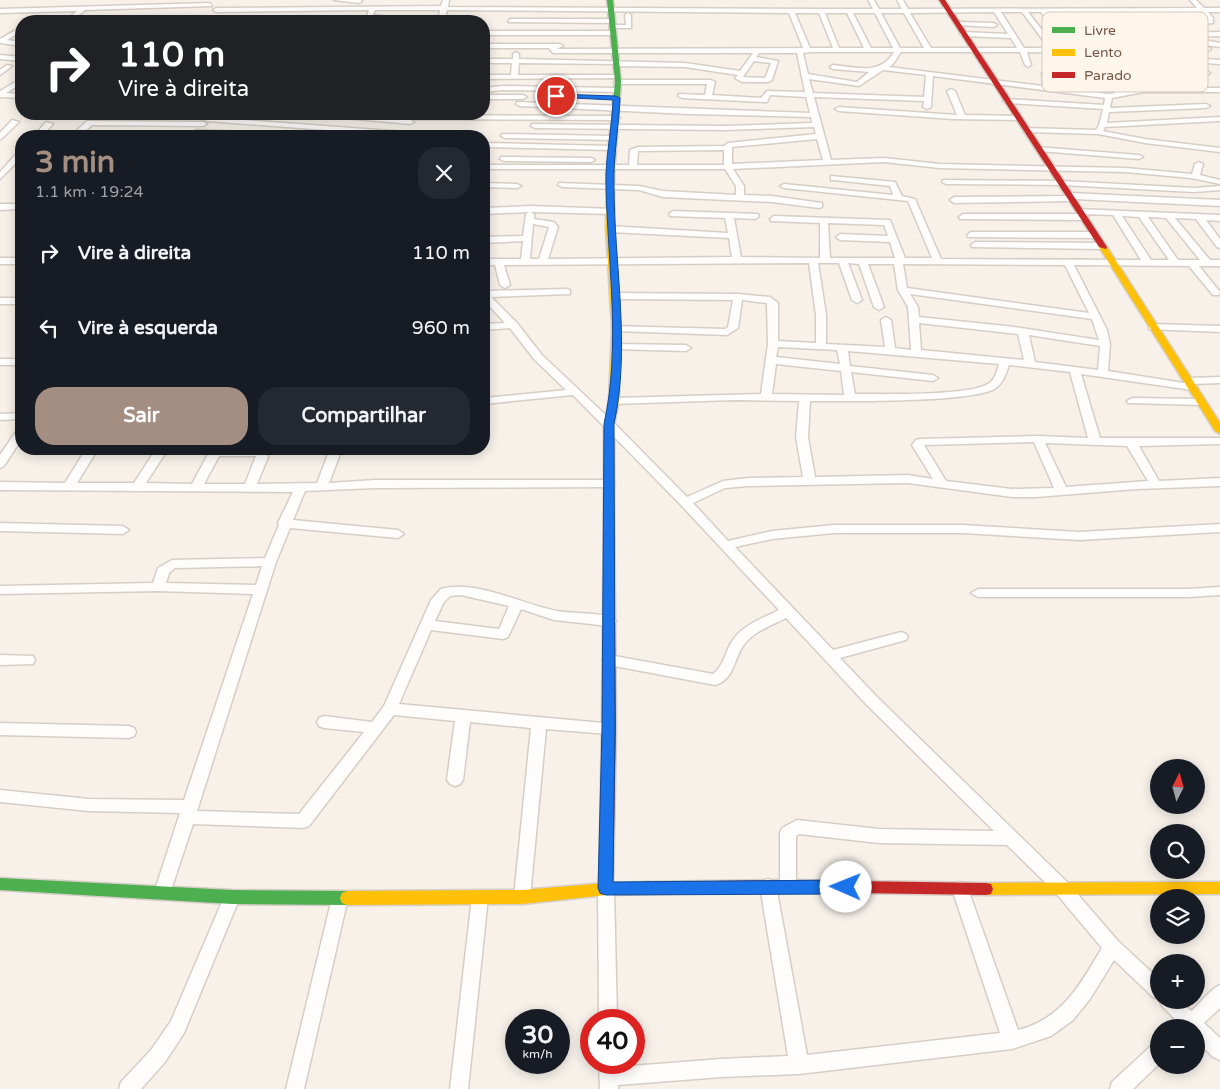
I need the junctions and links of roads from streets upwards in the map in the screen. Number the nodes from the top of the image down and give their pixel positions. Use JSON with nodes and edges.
{"nodes":[{"id":1,"x":308,"y":0,"type":"edge"},
{"id":2,"x":335,"y":0,"type":"edge"},
{"id":3,"x":417,"y":0,"type":"edge"},
{"id":4,"x":446,"y":0,"type":"edge"},
{"id":5,"x":656,"y":0,"type":"edge"},
{"id":6,"x":684,"y":0,"type":"edge"},
{"id":7,"x":712,"y":0,"type":"edge"},
{"id":8,"x":741,"y":0,"type":"edge"},
{"id":9,"x":871,"y":0,"type":"edge"},
{"id":10,"x":900,"y":0,"type":"edge"},
{"id":11,"x":1022,"y":0,"type":"edge"},
{"id":12,"x":1133,"y":0,"type":"edge"},
{"id":13,"x":1193,"y":0,"type":"edge"},
{"id":14,"x":358,"y":1,"type":"edge"},
{"id":15,"x":208,"y":2,"type":"edge"},
{"id":16,"x":1002,"y":2,"type":"dead end"},
{"id":17,"x":388,"y":3,"type":"edge"},
{"id":18,"x":945,"y":5,"type":"edge"},
{"id":19,"x":414,"y":8,"type":"junction"},
{"id":20,"x":104,"y":9,"type":"junction"},
{"id":21,"x":275,"y":9,"type":"junction"},
{"id":22,"x":302,"y":9,"type":"junction"},
{"id":23,"x":372,"y":9,"type":"junction"},
{"id":24,"x":817,"y":9,"type":"junction"},
{"id":25,"x":52,"y":10,"type":"junction"},
{"id":26,"x":82,"y":10,"type":"junction"},
{"id":27,"x":216,"y":10,"type":"junction"},
{"id":28,"x":443,"y":10,"type":"junction"},
{"id":29,"x":512,"y":10,"type":"junction"},
{"id":30,"x":658,"y":10,"type":"junction"},
{"id":31,"x":685,"y":10,"type":"junction"},
{"id":32,"x":715,"y":10,"type":"junction"},
{"id":33,"x":744,"y":10,"type":"junction"},
{"id":34,"x":996,"y":10,"type":"junction"},
{"id":35,"x":1008,"y":10,"type":"junction"},
{"id":36,"x":1026,"y":10,"type":"junction"},
{"id":37,"x":1042,"y":10,"type":"joint"},
{"id":38,"x":1102,"y":10,"type":"junction"},
{"id":39,"x":1139,"y":10,"type":"junction"},
{"id":40,"x":1202,"y":10,"type":"junction"},
{"id":41,"x":1220,"y":10,"type":"edge"},
{"id":42,"x":0,"y":11,"type":"edge"},
{"id":43,"x":12,"y":11,"type":"junction"},
{"id":44,"x":791,"y":11,"type":"junction"},
{"id":45,"x":849,"y":11,"type":"junction"},
{"id":46,"x":878,"y":11,"type":"junction"},
{"id":47,"x":906,"y":11,"type":"junction"},
{"id":48,"x":1108,"y":12,"type":"edge"},
{"id":49,"x":44,"y":15,"type":"edge"},
{"id":50,"x":76,"y":15,"type":"edge"},
{"id":51,"x":97,"y":15,"type":"dead end"},
{"id":52,"x":221,"y":15,"type":"edge"},
{"id":53,"x":271,"y":15,"type":"edge"},
{"id":54,"x":370,"y":15,"type":"edge"},
{"id":55,"x":442,"y":15,"type":"edge"},
{"id":56,"x":628,"y":15,"type":"dead end"},
{"id":57,"x":0,"y":19,"type":"edge"},
{"id":58,"x":611,"y":20,"type":"edge"},
{"id":59,"x":510,"y":21,"type":"junction"},
{"id":60,"x":994,"y":25,"type":"dead end"},
{"id":61,"x":629,"y":27,"type":"junction"},
{"id":62,"x":550,"y":28,"type":"dead end"},
{"id":63,"x":961,"y":29,"type":"junction"},
{"id":64,"x":15,"y":33,"type":"edge"},
{"id":65,"x":490,"y":33,"type":"edge"},
{"id":66,"x":508,"y":33,"type":"junction"},
{"id":67,"x":1042,"y":33,"type":"edge"},
{"id":68,"x":629,"y":36,"type":"dead end"},
{"id":69,"x":1014,"y":36,"type":"junction"},
{"id":70,"x":1,"y":41,"type":"edge"},
{"id":71,"x":15,"y":43,"type":"edge"},
{"id":72,"x":490,"y":46,"type":"edge"},
{"id":73,"x":757,"y":51,"type":"junction"},
{"id":74,"x":837,"y":51,"type":"junction"},
{"id":75,"x":869,"y":51,"type":"junction"},
{"id":76,"x":898,"y":51,"type":"junction"},
{"id":77,"x":929,"y":51,"type":"junction"},
{"id":78,"x":1042,"y":51,"type":"edge"},
{"id":79,"x":804,"y":52,"type":"junction"},
{"id":80,"x":974,"y":52,"type":"junction"},
{"id":81,"x":1025,"y":53,"type":"junction"},
{"id":82,"x":490,"y":54,"type":"edge"},
{"id":83,"x":1042,"y":55,"type":"edge"},
{"id":84,"x":0,"y":57,"type":"edge"},
{"id":85,"x":15,"y":59,"type":"edge"},
{"id":86,"x":753,"y":59,"type":"junction"},
{"id":87,"x":15,"y":61,"type":"edge"},
{"id":88,"x":490,"y":63,"type":"edge"},
{"id":89,"x":726,"y":63,"type":"dead end"},
{"id":90,"x":1028,"y":65,"type":"dead end"},
{"id":91,"x":746,"y":66,"type":"junction"},
{"id":92,"x":833,"y":67,"type":"dead end"},
{"id":93,"x":3,"y":68,"type":"edge"},
{"id":94,"x":490,"y":69,"type":"edge"},
{"id":95,"x":515,"y":69,"type":"junction"},
{"id":96,"x":880,"y":69,"type":"junction"},
{"id":97,"x":740,"y":73,"type":"junction"},
{"id":98,"x":930,"y":74,"type":"junction"},
{"id":99,"x":490,"y":75,"type":"edge"},
{"id":100,"x":1208,"y":75,"type":"edge"},
{"id":101,"x":806,"y":76,"type":"junction"},
{"id":102,"x":994,"y":82,"type":"junction"},
{"id":103,"x":15,"y":86,"type":"edge"},
{"id":104,"x":726,"y":87,"type":"dead end"},
{"id":105,"x":528,"y":88,"type":"junction"},
{"id":106,"x":1042,"y":88,"type":"edge"},
{"id":107,"x":490,"y":90,"type":"edge"},
{"id":108,"x":1218,"y":90,"type":"edge"},
{"id":109,"x":616,"y":92,"type":"junction"},
{"id":110,"x":951,"y":92,"type":"dead end"},
{"id":111,"x":1078,"y":92,"type":"edge"},
{"id":112,"x":1143,"y":92,"type":"edge"},
{"id":113,"x":1192,"y":92,"type":"edge"},
{"id":114,"x":1119,"y":93,"type":"joint"},
{"id":115,"x":809,"y":94,"type":"junction"},
{"id":116,"x":0,"y":95,"type":"edge"},
{"id":117,"x":15,"y":96,"type":"edge"},
{"id":118,"x":682,"y":96,"type":"dead end"},
{"id":119,"x":708,"y":96,"type":"junction"},
{"id":120,"x":1109,"y":96,"type":"junction"},
{"id":121,"x":490,"y":98,"type":"edge"},
{"id":122,"x":723,"y":98,"type":"junction"},
{"id":123,"x":907,"y":98,"type":"junction"},
{"id":124,"x":926,"y":99,"type":"junction"},
{"id":125,"x":522,"y":101,"type":"junction"},
{"id":126,"x":1007,"y":101,"type":"junction"},
{"id":127,"x":1206,"y":106,"type":"junction"},
{"id":128,"x":839,"y":109,"type":"dead end"},
{"id":129,"x":1107,"y":109,"type":"junction"},
{"id":130,"x":1132,"y":109,"type":"junction"},
{"id":131,"x":913,"y":113,"type":"junction"},
{"id":132,"x":928,"y":114,"type":"junction"},
{"id":133,"x":814,"y":115,"type":"junction"},
{"id":134,"x":490,"y":117,"type":"edge"},
{"id":135,"x":513,"y":117,"type":"junction"},
{"id":136,"x":962,"y":117,"type":"junction"},
{"id":137,"x":1220,"y":117,"type":"edge"},
{"id":138,"x":1018,"y":118,"type":"junction"},
{"id":139,"x":149,"y":120,"type":"edge"},
{"id":140,"x":234,"y":120,"type":"edge"},
{"id":141,"x":342,"y":120,"type":"edge"},
{"id":142,"x":15,"y":122,"type":"dead end"},
{"id":143,"x":49,"y":124,"type":"dead end"},
{"id":144,"x":1149,"y":124,"type":"junction"},
{"id":145,"x":817,"y":125,"type":"junction"},
{"id":146,"x":535,"y":126,"type":"dead end"},
{"id":147,"x":336,"y":128,"type":"junction"},
{"id":148,"x":1101,"y":129,"type":"junction"},
{"id":149,"x":44,"y":130,"type":"edge"},
{"id":150,"x":81,"y":130,"type":"edge"},
{"id":151,"x":356,"y":130,"type":"edge"},
{"id":152,"x":1027,"y":130,"type":"junction"},
{"id":153,"x":505,"y":136,"type":"dead end"},
{"id":154,"x":820,"y":136,"type":"junction"},
{"id":155,"x":0,"y":138,"type":"edge"},
{"id":156,"x":490,"y":143,"type":"edge"},
{"id":157,"x":664,"y":148,"type":"junction"},
{"id":158,"x":727,"y":148,"type":"junction"},
{"id":159,"x":1039,"y":149,"type":"junction"},
{"id":160,"x":1220,"y":150,"type":"edge"},
{"id":161,"x":1120,"y":155,"type":"junction"},
{"id":162,"x":1140,"y":157,"type":"dead end"},
{"id":163,"x":490,"y":159,"type":"edge"},
{"id":164,"x":15,"y":161,"type":"edge"},
{"id":165,"x":827,"y":162,"type":"junction"},
{"id":166,"x":610,"y":164,"type":"junction"},
{"id":167,"x":1200,"y":164,"type":"dead end"},
{"id":168,"x":940,"y":166,"type":"junction"},
{"id":169,"x":490,"y":167,"type":"edge"},
{"id":170,"x":728,"y":167,"type":"junction"},
{"id":171,"x":1052,"y":167,"type":"junction"},
{"id":172,"x":633,"y":168,"type":"junction"},
{"id":173,"x":666,"y":168,"type":"junction"},
{"id":174,"x":1125,"y":170,"type":"junction"},
{"id":175,"x":1,"y":176,"type":"edge"},
{"id":176,"x":1195,"y":177,"type":"junction"},
{"id":177,"x":834,"y":178,"type":"dead end"},
{"id":178,"x":946,"y":182,"type":"junction"},
{"id":179,"x":1220,"y":182,"type":"edge"},
{"id":180,"x":1062,"y":183,"type":"junction"},
{"id":181,"x":490,"y":185,"type":"edge"},
{"id":182,"x":562,"y":185,"type":"dead end"},
{"id":183,"x":517,"y":186,"type":"dead end"},
{"id":184,"x":610,"y":186,"type":"junction"},
{"id":185,"x":784,"y":186,"type":"dead end"},
{"id":186,"x":1220,"y":188,"type":"edge"},
{"id":187,"x":674,"y":194,"type":"junction"},
{"id":188,"x":898,"y":197,"type":"junction"},
{"id":189,"x":1071,"y":197,"type":"junction"},
{"id":190,"x":740,"y":198,"type":"junction"},
{"id":191,"x":954,"y":200,"type":"junction"},
{"id":192,"x":1220,"y":203,"type":"edge"},
{"id":193,"x":819,"y":206,"type":"dead end"},
{"id":194,"x":0,"y":207,"type":"edge"},
{"id":195,"x":15,"y":207,"type":"edge"},
{"id":196,"x":530,"y":209,"type":"junction"},
{"id":197,"x":490,"y":211,"type":"edge"},
{"id":198,"x":610,"y":211,"type":"junction"},
{"id":199,"x":1115,"y":212,"type":"junction"},
{"id":200,"x":1141,"y":213,"type":"junction"},
{"id":201,"x":673,"y":214,"type":"junction"},
{"id":202,"x":1082,"y":214,"type":"junction"},
{"id":203,"x":729,"y":215,"type":"junction"},
{"id":204,"x":1168,"y":215,"type":"junction"},
{"id":205,"x":755,"y":216,"type":"dead end"},
{"id":206,"x":963,"y":217,"type":"junction"},
{"id":207,"x":1199,"y":217,"type":"junction"},
{"id":208,"x":1220,"y":218,"type":"edge"},
{"id":209,"x":774,"y":220,"type":"dead end"},
{"id":210,"x":529,"y":221,"type":"junction"},
{"id":211,"x":824,"y":221,"type":"junction"},
{"id":212,"x":610,"y":228,"type":"junction"},
{"id":213,"x":672,"y":230,"type":"junction"},
{"id":214,"x":971,"y":235,"type":"junction"},
{"id":215,"x":1096,"y":235,"type":"junction"},
{"id":216,"x":734,"y":236,"type":"junction"},
{"id":217,"x":840,"y":237,"type":"dead end"},
{"id":218,"x":527,"y":238,"type":"junction"},
{"id":219,"x":894,"y":239,"type":"junction"},
{"id":220,"x":490,"y":240,"type":"edge"},
{"id":221,"x":975,"y":245,"type":"junction"},
{"id":222,"x":1220,"y":245,"type":"edge"},
{"id":223,"x":1103,"y":246,"type":"junction"},
{"id":224,"x":525,"y":260,"type":"junction"},
{"id":225,"x":543,"y":260,"type":"junction"},
{"id":226,"x":613,"y":260,"type":"junction"},
{"id":227,"x":737,"y":260,"type":"junction"},
{"id":228,"x":812,"y":260,"type":"junction"},
{"id":229,"x":825,"y":260,"type":"junction"},
{"id":230,"x":842,"y":260,"type":"junction"},
{"id":231,"x":862,"y":260,"type":"junction"},
{"id":232,"x":0,"y":261,"type":"edge"},
{"id":233,"x":15,"y":261,"type":"edge"},
{"id":234,"x":499,"y":261,"type":"junction"},
{"id":235,"x":899,"y":261,"type":"junction"},
{"id":236,"x":938,"y":261,"type":"junction"},
{"id":237,"x":982,"y":261,"type":"junction"},
{"id":238,"x":490,"y":262,"type":"edge"},
{"id":239,"x":1068,"y":262,"type":"junction"},
{"id":240,"x":1114,"y":262,"type":"junction"},
{"id":241,"x":1148,"y":262,"type":"junction"},
{"id":242,"x":1176,"y":263,"type":"junction"},
{"id":243,"x":1207,"y":263,"type":"junction"},
{"id":244,"x":1220,"y":263,"type":"edge"},
{"id":245,"x":1193,"y":264,"type":"junction"},
{"id":246,"x":505,"y":285,"type":"dead end"},
{"id":247,"x":902,"y":290,"type":"junction"},
{"id":248,"x":567,"y":292,"type":"dead end"},
{"id":249,"x":1216,"y":293,"type":"dead end"},
{"id":250,"x":490,"y":295,"type":"edge"},
{"id":251,"x":616,"y":296,"type":"junction"},
{"id":252,"x":738,"y":297,"type":"junction"},
{"id":253,"x":856,"y":300,"type":"dead end"},
{"id":254,"x":15,"y":301,"type":"edge"},
{"id":255,"x":490,"y":301,"type":"edge"},
{"id":256,"x":1,"y":302,"type":"edge"},
{"id":257,"x":879,"y":307,"type":"dead end"},
{"id":258,"x":1096,"y":317,"type":"junction"},
{"id":259,"x":886,"y":320,"type":"dead end"},
{"id":260,"x":916,"y":320,"type":"junction"},
{"id":261,"x":513,"y":325,"type":"junction"},
{"id":262,"x":490,"y":327,"type":"edge"},
{"id":263,"x":1153,"y":327,"type":"junction"},
{"id":264,"x":616,"y":328,"type":"junction"},
{"id":265,"x":1220,"y":328,"type":"edge"},
{"id":266,"x":1023,"y":332,"type":"junction"},
{"id":267,"x":773,"y":344,"type":"junction"},
{"id":268,"x":1105,"y":344,"type":"junction"},
{"id":269,"x":820,"y":346,"type":"junction"},
{"id":270,"x":616,"y":347,"type":"junction"},
{"id":271,"x":842,"y":347,"type":"junction"},
{"id":272,"x":686,"y":348,"type":"dead end"},
{"id":273,"x":890,"y":350,"type":"junction"},
{"id":274,"x":916,"y":351,"type":"junction"},
{"id":275,"x":771,"y":360,"type":"junction"},
{"id":276,"x":1005,"y":361,"type":"junction"},
{"id":277,"x":0,"y":362,"type":"edge"},
{"id":278,"x":15,"y":362,"type":"edge"},
{"id":279,"x":1030,"y":364,"type":"junction"},
{"id":280,"x":844,"y":369,"type":"junction"},
{"id":281,"x":1075,"y":370,"type":"junction"},
{"id":282,"x":1103,"y":372,"type":"junction"},
{"id":283,"x":933,"y":378,"type":"dead end"},
{"id":284,"x":1220,"y":380,"type":"edge"},
{"id":285,"x":1190,"y":384,"type":"junction"},
{"id":286,"x":574,"y":392,"type":"junction"},
{"id":287,"x":766,"y":396,"type":"junction"},
{"id":288,"x":805,"y":398,"type":"junction"},
{"id":289,"x":850,"y":398,"type":"junction"},
{"id":290,"x":490,"y":400,"type":"edge"},
{"id":291,"x":614,"y":401,"type":"junction"},
{"id":292,"x":1132,"y":402,"type":"dead end"},
{"id":293,"x":1200,"y":402,"type":"junction"},
{"id":294,"x":15,"y":416,"type":"edge"},
{"id":295,"x":0,"y":417,"type":"edge"},
{"id":296,"x":609,"y":424,"type":"junction"},
{"id":297,"x":1220,"y":431,"type":"edge"},
{"id":298,"x":1038,"y":439,"type":"junction"},
{"id":299,"x":1096,"y":441,"type":"junction"},
{"id":300,"x":1220,"y":441,"type":"edge"},
{"id":301,"x":1131,"y":442,"type":"junction"},
{"id":302,"x":15,"y":443,"type":"edge"},
{"id":303,"x":88,"y":455,"type":"edge"},
{"id":304,"x":158,"y":455,"type":"edge"},
{"id":305,"x":214,"y":455,"type":"edge"},
{"id":306,"x":262,"y":455,"type":"edge"},
{"id":307,"x":334,"y":455,"type":"edge"},
{"id":308,"x":0,"y":464,"type":"edge"},
{"id":309,"x":810,"y":482,"type":"junction"},
{"id":310,"x":1220,"y":482,"type":"edge"},
{"id":311,"x":609,"y":483,"type":"junction"},
{"id":312,"x":942,"y":483,"type":"junction"},
{"id":313,"x":70,"y":485,"type":"junction"},
{"id":314,"x":1156,"y":485,"type":"junction"},
{"id":315,"x":0,"y":486,"type":"edge"},
{"id":316,"x":138,"y":486,"type":"junction"},
{"id":317,"x":196,"y":487,"type":"junction"},
{"id":318,"x":322,"y":487,"type":"junction"},
{"id":319,"x":249,"y":488,"type":"junction"},
{"id":320,"x":300,"y":488,"type":"junction"},
{"id":321,"x":1062,"y":492,"type":"junction"},
{"id":322,"x":685,"y":502,"type":"junction"},
{"id":323,"x":284,"y":523,"type":"junction"},
{"id":324,"x":0,"y":528,"type":"edge"},
{"id":325,"x":1220,"y":528,"type":"edge"},
{"id":326,"x":123,"y":530,"type":"dead end"},
{"id":327,"x":398,"y":534,"type":"dead end"},
{"id":328,"x":727,"y":545,"type":"junction"},
{"id":329,"x":270,"y":562,"type":"junction"},
{"id":330,"x":158,"y":587,"type":"junction"},
{"id":331,"x":0,"y":590,"type":"edge"},
{"id":332,"x":261,"y":590,"type":"junction"},
{"id":333,"x":1220,"y":591,"type":"edge"},
{"id":334,"x":978,"y":593,"type":"dead end"},
{"id":335,"x":517,"y":603,"type":"junction"},
{"id":336,"x":788,"y":611,"type":"junction"},
{"id":337,"x":609,"y":621,"type":"junction"},
{"id":338,"x":426,"y":625,"type":"junction"},
{"id":339,"x":901,"y":637,"type":"dead end"},
{"id":340,"x":830,"y":656,"type":"junction"},
{"id":341,"x":0,"y":660,"type":"edge"},
{"id":342,"x":28,"y":660,"type":"dead end"},
{"id":343,"x":609,"y":660,"type":"junction"},
{"id":344,"x":390,"y":709,"type":"junction"},
{"id":345,"x":463,"y":716,"type":"junction"},
{"id":346,"x":324,"y":722,"type":"dead end"},
{"id":347,"x":540,"y":723,"type":"junction"},
{"id":348,"x":377,"y":728,"type":"junction"},
{"id":349,"x":609,"y":728,"type":"junction"},
{"id":350,"x":0,"y":729,"type":"edge"},
{"id":351,"x":129,"y":732,"type":"dead end"},
{"id":352,"x":455,"y":780,"type":"dead end"},
{"id":353,"x":0,"y":796,"type":"edge"},
{"id":354,"x":189,"y":812,"type":"junction"},
{"id":355,"x":1012,"y":838,"type":"junction"},
{"id":356,"x":0,"y":884,"type":"edge"},
{"id":357,"x":768,"y":886,"type":"junction"},
{"id":358,"x":788,"y":886,"type":"junction"},
{"id":359,"x":1061,"y":887,"type":"junction"},
{"id":360,"x":606,"y":888,"type":"junction"},
{"id":361,"x":1220,"y":888,"type":"edge"},
{"id":362,"x":960,"y":889,"type":"junction"},
{"id":363,"x":162,"y":892,"type":"junction"},
{"id":364,"x":232,"y":897,"type":"junction"},
{"id":365,"x":480,"y":897,"type":"junction"},
{"id":366,"x":522,"y":897,"type":"junction"},
{"id":367,"x":340,"y":898,"type":"junction"},
{"id":368,"x":1112,"y":947,"type":"junction"},
{"id":369,"x":1150,"y":983,"type":"edge"},
{"id":370,"x":1220,"y":993,"type":"edge"},
{"id":371,"x":608,"y":1009,"type":"edge"},
{"id":372,"x":1175,"y":1009,"type":"edge"},
{"id":373,"x":1183,"y":1019,"type":"edge"},
{"id":374,"x":1194,"y":1019,"type":"edge"},
{"id":375,"x":1205,"y":1039,"type":"edge"},
{"id":376,"x":1012,"y":1040,"type":"junction"},
{"id":377,"x":1220,"y":1051,"type":"edge"},
{"id":378,"x":1150,"y":1060,"type":"edge"},
{"id":379,"x":799,"y":1065,"type":"junction"},
{"id":380,"x":608,"y":1076,"type":"edge"},
{"id":381,"x":128,"y":1089,"type":"edge"},
{"id":382,"x":295,"y":1089,"type":"edge"},
{"id":383,"x":458,"y":1089,"type":"edge"},
{"id":384,"x":1119,"y":1089,"type":"edge"}],
"edges":[{"from":1,"to":22,"type":"street"},
{"from":2,"to":14,"type":"street"},
{"from":3,"to":19,"type":"street"},
{"from":4,"to":28,"type":"street"},
{"from":5,"to":30,"type":"street"},
{"from":6,"to":31,"type":"street"},
{"from":7,"to":32,"type":"street"},
{"from":8,"to":33,"type":"street"},
{"from":9,"to":46,"type":"street"},
{"from":10,"to":47,"type":"street"},
{"from":11,"to":36,"type":"street"},
{"from":12,"to":39,"type":"street"},
{"from":13,"to":40,"type":"street"},
{"from":14,"to":17,"type":"street"},
{"from":15,"to":20,"type":"street"},
{"from":15,"to":27,"type":"street"},
{"from":16,"to":35,"type":"street"},
{"from":17,"to":19,"type":"street"},
{"from":17,"to":23,"type":"street"},
{"from":18,"to":34,"type":"street"},
{"from":18,"to":47,"type":"street"},
{"from":18,"to":63,"type":"street"},
{"from":19,"to":28,"type":"street"},
{"from":20,"to":26,"type":"street"},
{"from":20,"to":51,"type":"street"},
{"from":21,"to":22,"type":"street"},
{"from":21,"to":27,"type":"street"},
{"from":21,"to":53,"type":"street"},
{"from":22,"to":23,"type":"street"},
{"from":23,"to":54,"type":"street"},
{"from":24,"to":44,"type":"street"},
{"from":24,"to":45,"type":"street"},
{"from":24,"to":74,"type":"street"},
{"from":25,"to":26,"type":"street"},
{"from":25,"to":43,"type":"street"},
{"from":25,"to":49,"type":"street"},
{"from":26,"to":50,"type":"street"},
{"from":27,"to":52,"type":"street"},
{"from":28,"to":29,"type":"street"},
{"from":28,"to":55,"type":"street"},
{"from":29,"to":58,"type":"street"},
{"from":29,"to":59,"type":"street"},
{"from":30,"to":31,"type":"street"},
{"from":30,"to":58,"type":"street"},
{"from":31,"to":32,"type":"street"},
{"from":32,"to":33,"type":"street"},
{"from":33,"to":44,"type":"street"},
{"from":34,"to":35,"type":"street"},
{"from":34,"to":69,"type":"street"},
{"from":35,"to":36,"type":"street"},
{"from":36,"to":37,"type":"street"},
{"from":36,"to":67,"type":"street"},
{"from":37,"to":38,"type":"street"},
{"from":38,"to":39,"type":"street"},
{"from":38,"to":48,"type":"street"},
{"from":39,"to":40,"type":"street"},
{"from":40,"to":41,"type":"street"},
{"from":42,"to":43,"type":"street"},
{"from":43,"to":57,"type":"street"},
{"from":44,"to":79,"type":"street"},
{"from":45,"to":46,"type":"street"},
{"from":45,"to":75,"type":"street"},
{"from":46,"to":47,"type":"street"},
{"from":46,"to":76,"type":"street"},
{"from":47,"to":77,"type":"street"},
{"from":56,"to":61,"type":"street"},
{"from":58,"to":59,"type":"street"},
{"from":58,"to":61,"type":"street"},
{"from":58,"to":62,"type":"street"},
{"from":58,"to":66,"type":"street"},
{"from":58,"to":109,"type":"street"},
{"from":59,"to":66,"type":"street"},
{"from":60,"to":63,"type":"street"},
{"from":61,"to":68,"type":"street"},
{"from":63,"to":69,"type":"street"},
{"from":63,"to":80,"type":"street"},
{"from":64,"to":70,"type":"street"},
{"from":65,"to":66,"type":"street"},
{"from":69,"to":81,"type":"street"},
{"from":70,"to":71,"type":"street"},
{"from":72,"to":109,"type":"street"},
{"from":73,"to":79,"type":"street"},
{"from":73,"to":86,"type":"street"},
{"from":73,"to":109,"type":"street"},
{"from":74,"to":75,"type":"street"},
{"from":74,"to":79,"type":"street"},
{"from":75,"to":76,"type":"street"},
{"from":76,"to":77,"type":"street"},
{"from":76,"to":96,"type":"street"},
{"from":77,"to":80,"type":"street"},
{"from":78,"to":81,"type":"street"},
{"from":79,"to":101,"type":"street"},
{"from":80,"to":81,"type":"street"},
{"from":80,"to":102,"type":"street"},
{"from":81,"to":83,"type":"street"},
{"from":81,"to":90,"type":"street"},
{"from":82,"to":95,"type":"street"},
{"from":84,"to":85,"type":"street"},
{"from":86,"to":91,"type":"street"},
{"from":86,"to":97,"type":"street"},
{"from":87,"to":93,"type":"street"},
{"from":88,"to":95,"type":"street"},
{"from":89,"to":91,"type":"street"},
{"from":91,"to":97,"type":"street"},
{"from":92,"to":96,"type":"street"},
{"from":94,"to":95,"type":"street"},
{"from":95,"to":99,"type":"street"},
{"from":95,"to":109,"type":"street"},
{"from":95,"to":109,"type":"street"},
{"from":96,"to":98,"type":"street"},
{"from":96,"to":101,"type":"street"},
{"from":97,"to":109,"type":"street"},
{"from":98,"to":102,"type":"street"},
{"from":98,"to":124,"type":"street"},
{"from":100,"to":108,"type":"street"},
{"from":101,"to":115,"type":"street"},
{"from":102,"to":106,"type":"street"},
{"from":102,"to":126,"type":"street"},
{"from":103,"to":116,"type":"street"},
{"from":104,"to":122,"type":"street"},
{"from":105,"to":107,"type":"street"},
{"from":105,"to":109,"type":"street"},
{"from":105,"to":125,"type":"street"},
{"from":109,"to":119,"type":"street"},
{"from":109,"to":125,"type":"street"},
{"from":109,"to":133,"type":"street"},
{"from":109,"to":135,"type":"street"},
{"from":109,"to":145,"type":"street"},
{"from":109,"to":146,"type":"street"},
{"from":109,"to":153,"type":"street"},
{"from":109,"to":156,"type":"street"},
{"from":109,"to":166,"type":"street"},
{"from":110,"to":136,"type":"street"},
{"from":111,"to":120,"type":"street"},
{"from":112,"to":114,"type":"street"},
{"from":113,"to":127,"type":"street"},
{"from":114,"to":120,"type":"street"},
{"from":115,"to":122,"type":"street"},
{"from":115,"to":123,"type":"street"},
{"from":115,"to":133,"type":"street"},
{"from":116,"to":117,"type":"street"},
{"from":118,"to":119,"type":"street"},
{"from":119,"to":122,"type":"street"},
{"from":120,"to":129,"type":"street"},
{"from":121,"to":125,"type":"street"},
{"from":123,"to":124,"type":"street"},
{"from":123,"to":131,"type":"street"},
{"from":124,"to":132,"type":"street"},
{"from":125,"to":135,"type":"street"},
{"from":126,"to":129,"type":"street"},
{"from":126,"to":138,"type":"street"},
{"from":127,"to":130,"type":"street"},
{"from":127,"to":137,"type":"street"},
{"from":128,"to":131,"type":"street"},
{"from":129,"to":130,"type":"street"},
{"from":129,"to":148,"type":"street"},
{"from":130,"to":144,"type":"street"},
{"from":131,"to":132,"type":"street"},
{"from":132,"to":136,"type":"street"},
{"from":133,"to":145,"type":"street"},
{"from":134,"to":135,"type":"street"},
{"from":136,"to":138,"type":"street"},
{"from":137,"to":144,"type":"street"},
{"from":138,"to":152,"type":"street"},
{"from":139,"to":150,"type":"street"},
{"from":140,"to":147,"type":"street"},
{"from":141,"to":147,"type":"street"},
{"from":142,"to":155,"type":"street"},
{"from":143,"to":149,"type":"street"},
{"from":144,"to":148,"type":"street"},
{"from":145,"to":154,"type":"street"},
{"from":147,"to":151,"type":"street"},
{"from":148,"to":152,"type":"street"},
{"from":148,"to":160,"type":"street"},
{"from":152,"to":159,"type":"street"},
{"from":154,"to":158,"type":"street"},
{"from":154,"to":165,"type":"street"},
{"from":157,"to":158,"type":"street"},
{"from":157,"to":172,"type":"street"},
{"from":157,"to":173,"type":"street"},
{"from":158,"to":170,"type":"street"},
{"from":159,"to":161,"type":"street"},
{"from":159,"to":171,"type":"street"},
{"from":161,"to":162,"type":"street"},
{"from":161,"to":174,"type":"street"},
{"from":163,"to":166,"type":"street"},
{"from":164,"to":175,"type":"street"},
{"from":165,"to":168,"type":"street"},
{"from":165,"to":170,"type":"street"},
{"from":166,"to":169,"type":"street"},
{"from":166,"to":172,"type":"street"},
{"from":166,"to":184,"type":"street"},
{"from":167,"to":176,"type":"street"},
{"from":168,"to":171,"type":"street"},
{"from":168,"to":178,"type":"street"},
{"from":170,"to":173,"type":"street"},
{"from":170,"to":190,"type":"street"},
{"from":171,"to":174,"type":"street"},
{"from":171,"to":180,"type":"street"},
{"from":172,"to":173,"type":"street"},
{"from":174,"to":176,"type":"street"},
{"from":176,"to":179,"type":"street"},
{"from":177,"to":188,"type":"street"},
{"from":178,"to":180,"type":"street"},
{"from":178,"to":191,"type":"street"},
{"from":180,"to":186,"type":"street"},
{"from":180,"to":189,"type":"street"},
{"from":181,"to":183,"type":"street"},
{"from":182,"to":184,"type":"street"},
{"from":184,"to":187,"type":"street"},
{"from":184,"to":198,"type":"street"},
{"from":185,"to":188,"type":"street"},
{"from":187,"to":190,"type":"street"},
{"from":187,"to":201,"type":"street"},
{"from":188,"to":236,"type":"street"},
{"from":189,"to":191,"type":"street"},
{"from":189,"to":192,"type":"street"},
{"from":189,"to":202,"type":"street"},
{"from":190,"to":193,"type":"street"},
{"from":191,"to":206,"type":"street"},
{"from":194,"to":195,"type":"street"},
{"from":196,"to":197,"type":"street"},
{"from":196,"to":198,"type":"street"},
{"from":196,"to":210,"type":"street"},
{"from":198,"to":212,"type":"street"},
{"from":199,"to":200,"type":"street"},
{"from":199,"to":202,"type":"street"},
{"from":199,"to":241,"type":"street"},
{"from":200,"to":204,"type":"street"},
{"from":200,"to":242,"type":"street"},
{"from":201,"to":203,"type":"street"},
{"from":201,"to":213,"type":"street"},
{"from":202,"to":206,"type":"street"},
{"from":202,"to":215,"type":"street"},
{"from":203,"to":205,"type":"street"},
{"from":203,"to":216,"type":"street"},
{"from":204,"to":207,"type":"street"},
{"from":204,"to":243,"type":"street"},
{"from":206,"to":214,"type":"street"},
{"from":207,"to":208,"type":"street"},
{"from":207,"to":222,"type":"street"},
{"from":209,"to":211,"type":"street"},
{"from":210,"to":218,"type":"street"},
{"from":210,"to":225,"type":"street"},
{"from":211,"to":219,"type":"street"},
{"from":211,"to":229,"type":"street"},
{"from":212,"to":213,"type":"street"},
{"from":212,"to":226,"type":"street"},
{"from":213,"to":216,"type":"street"},
{"from":214,"to":215,"type":"street"},
{"from":214,"to":221,"type":"street"},
{"from":215,"to":223,"type":"street"},
{"from":216,"to":227,"type":"street"},
{"from":217,"to":219,"type":"street"},
{"from":218,"to":220,"type":"street"},
{"from":218,"to":224,"type":"street"},
{"from":219,"to":235,"type":"street"},
{"from":221,"to":223,"type":"street"},
{"from":221,"to":237,"type":"street"},
{"from":223,"to":240,"type":"street"},
{"from":224,"to":225,"type":"street"},
{"from":224,"to":234,"type":"street"},
{"from":225,"to":226,"type":"street"},
{"from":226,"to":227,"type":"street"},
{"from":226,"to":251,"type":"street"},
{"from":227,"to":228,"type":"street"},
{"from":228,"to":229,"type":"street"},
{"from":228,"to":269,"type":"street"},
{"from":229,"to":230,"type":"street"},
{"from":230,"to":231,"type":"street"},
{"from":230,"to":253,"type":"street"},
{"from":231,"to":235,"type":"street"},
{"from":231,"to":257,"type":"street"},
{"from":232,"to":233,"type":"street"},
{"from":234,"to":238,"type":"street"},
{"from":234,"to":246,"type":"street"},
{"from":235,"to":236,"type":"street"},
{"from":235,"to":247,"type":"street"},
{"from":236,"to":237,"type":"street"},
{"from":237,"to":239,"type":"street"},
{"from":239,"to":240,"type":"street"},
{"from":239,"to":258,"type":"street"},
{"from":240,"to":241,"type":"street"},
{"from":240,"to":263,"type":"street"},
{"from":241,"to":242,"type":"street"},
{"from":242,"to":245,"type":"street"},
{"from":243,"to":244,"type":"street"},
{"from":243,"to":245,"type":"street"},
{"from":245,"to":249,"type":"street"},
{"from":247,"to":258,"type":"street"},
{"from":247,"to":260,"type":"street"},
{"from":248,"to":250,"type":"street"},
{"from":251,"to":252,"type":"street"},
{"from":251,"to":264,"type":"street"},
{"from":252,"to":264,"type":"street"},
{"from":252,"to":267,"type":"street"},
{"from":254,"to":256,"type":"street"},
{"from":255,"to":261,"type":"street"},
{"from":258,"to":268,"type":"street"},
{"from":259,"to":273,"type":"street"},
{"from":260,"to":266,"type":"street"},
{"from":260,"to":274,"type":"street"},
{"from":261,"to":262,"type":"street"},
{"from":261,"to":286,"type":"street"},
{"from":263,"to":265,"type":"street"},
{"from":263,"to":285,"type":"street"},
{"from":264,"to":270,"type":"street"},
{"from":266,"to":268,"type":"street"},
{"from":266,"to":279,"type":"street"},
{"from":267,"to":269,"type":"street"},
{"from":267,"to":275,"type":"street"},
{"from":268,"to":282,"type":"street"},
{"from":269,"to":271,"type":"street"},
{"from":270,"to":272,"type":"street"},
{"from":270,"to":291,"type":"street"},
{"from":271,"to":273,"type":"street"},
{"from":271,"to":280,"type":"street"},
{"from":273,"to":274,"type":"street"},
{"from":274,"to":276,"type":"street"},
{"from":275,"to":280,"type":"street"},
{"from":275,"to":287,"type":"street"},
{"from":276,"to":279,"type":"street"},
{"from":276,"to":289,"type":"street"},
{"from":277,"to":278,"type":"street"},
{"from":279,"to":281,"type":"street"},
{"from":280,"to":283,"type":"street"},
{"from":280,"to":289,"type":"street"},
{"from":281,"to":282,"type":"street"},
{"from":281,"to":299,"type":"street"},
{"from":282,"to":285,"type":"street"},
{"from":284,"to":285,"type":"street"},
{"from":285,"to":293,"type":"street"},
{"from":286,"to":290,"type":"street"},
{"from":286,"to":296,"type":"street"},
{"from":287,"to":288,"type":"street"},
{"from":287,"to":291,"type":"street"},
{"from":288,"to":289,"type":"street"},
{"from":288,"to":309,"type":"street"},
{"from":291,"to":296,"type":"street"},
{"from":292,"to":293,"type":"street"},
{"from":293,"to":297,"type":"street"},
{"from":294,"to":295,"type":"street"},
{"from":296,"to":311,"type":"street"},
{"from":296,"to":322,"type":"street"},
{"from":298,"to":299,"type":"street"},
{"from":298,"to":312,"type":"street"},
{"from":298,"to":321,"type":"street"},
{"from":299,"to":301,"type":"street"},
{"from":300,"to":301,"type":"street"},
{"from":301,"to":314,"type":"street"},
{"from":302,"to":308,"type":"street"},
{"from":303,"to":313,"type":"street"},
{"from":304,"to":316,"type":"street"},
{"from":305,"to":317,"type":"street"},
{"from":306,"to":319,"type":"street"},
{"from":307,"to":318,"type":"street"},
{"from":309,"to":312,"type":"street"},
{"from":309,"to":322,"type":"street"},
{"from":310,"to":314,"type":"street"},
{"from":311,"to":318,"type":"street"},
{"from":311,"to":337,"type":"street"},
{"from":312,"to":321,"type":"street"},
{"from":313,"to":315,"type":"street"},
{"from":313,"to":316,"type":"street"},
{"from":314,"to":321,"type":"street"},
{"from":316,"to":317,"type":"street"},
{"from":317,"to":319,"type":"street"},
{"from":318,"to":320,"type":"street"},
{"from":319,"to":320,"type":"street"},
{"from":320,"to":323,"type":"street"},
{"from":322,"to":328,"type":"street"},
{"from":323,"to":327,"type":"street"},
{"from":323,"to":329,"type":"street"},
{"from":324,"to":326,"type":"street"},
{"from":325,"to":328,"type":"street"},
{"from":328,"to":336,"type":"street"},
{"from":329,"to":330,"type":"street"},
{"from":329,"to":332,"type":"street"},
{"from":330,"to":331,"type":"street"},
{"from":330,"to":332,"type":"street"},
{"from":332,"to":354,"type":"street"},
{"from":333,"to":334,"type":"street"},
{"from":335,"to":337,"type":"street"},
{"from":335,"to":338,"type":"street"},
{"from":335,"to":338,"type":"street"},
{"from":336,"to":340,"type":"street"},
{"from":336,"to":343,"type":"street"},
{"from":337,"to":343,"type":"street"},
{"from":338,"to":344,"type":"street"},
{"from":339,"to":340,"type":"street"},
{"from":340,"to":355,"type":"street"},
{"from":341,"to":342,"type":"street"},
{"from":343,"to":349,"type":"street"},
{"from":344,"to":345,"type":"street"},
{"from":344,"to":348,"type":"street"},
{"from":345,"to":347,"type":"street"},
{"from":345,"to":352,"type":"street"},
{"from":346,"to":348,"type":"street"},
{"from":347,"to":349,"type":"street"},
{"from":347,"to":366,"type":"street"},
{"from":348,"to":354,"type":"street"},
{"from":349,"to":360,"type":"street"},
{"from":350,"to":351,"type":"street"},
{"from":353,"to":354,"type":"street"},
{"from":354,"to":363,"type":"street"},
{"from":355,"to":358,"type":"street"},
{"from":355,"to":359,"type":"street"},
{"from":356,"to":363,"type":"street"},
{"from":357,"to":358,"type":"street"},
{"from":357,"to":360,"type":"street"},
{"from":357,"to":379,"type":"street"},
{"from":358,"to":362,"type":"street"},
{"from":359,"to":361,"type":"street"},
{"from":359,"to":362,"type":"street"},
{"from":359,"to":368,"type":"street"},
{"from":360,"to":366,"type":"street"},
{"from":360,"to":371,"type":"street"},
{"from":362,"to":376,"type":"street"},
{"from":363,"to":364,"type":"street"},
{"from":364,"to":367,"type":"street"},
{"from":364,"to":381,"type":"street"},
{"from":365,"to":366,"type":"street"},
{"from":365,"to":367,"type":"street"},
{"from":365,"to":383,"type":"street"},
{"from":367,"to":382,"type":"street"},
{"from":368,"to":369,"type":"street"},
{"from":368,"to":376,"type":"street"},
{"from":370,"to":374,"type":"street"},
{"from":372,"to":373,"type":"street"},
{"from":375,"to":377,"type":"street"},
{"from":376,"to":379,"type":"street"},
{"from":378,"to":384,"type":"street"},
{"from":379,"to":380,"type":"street"}]}
